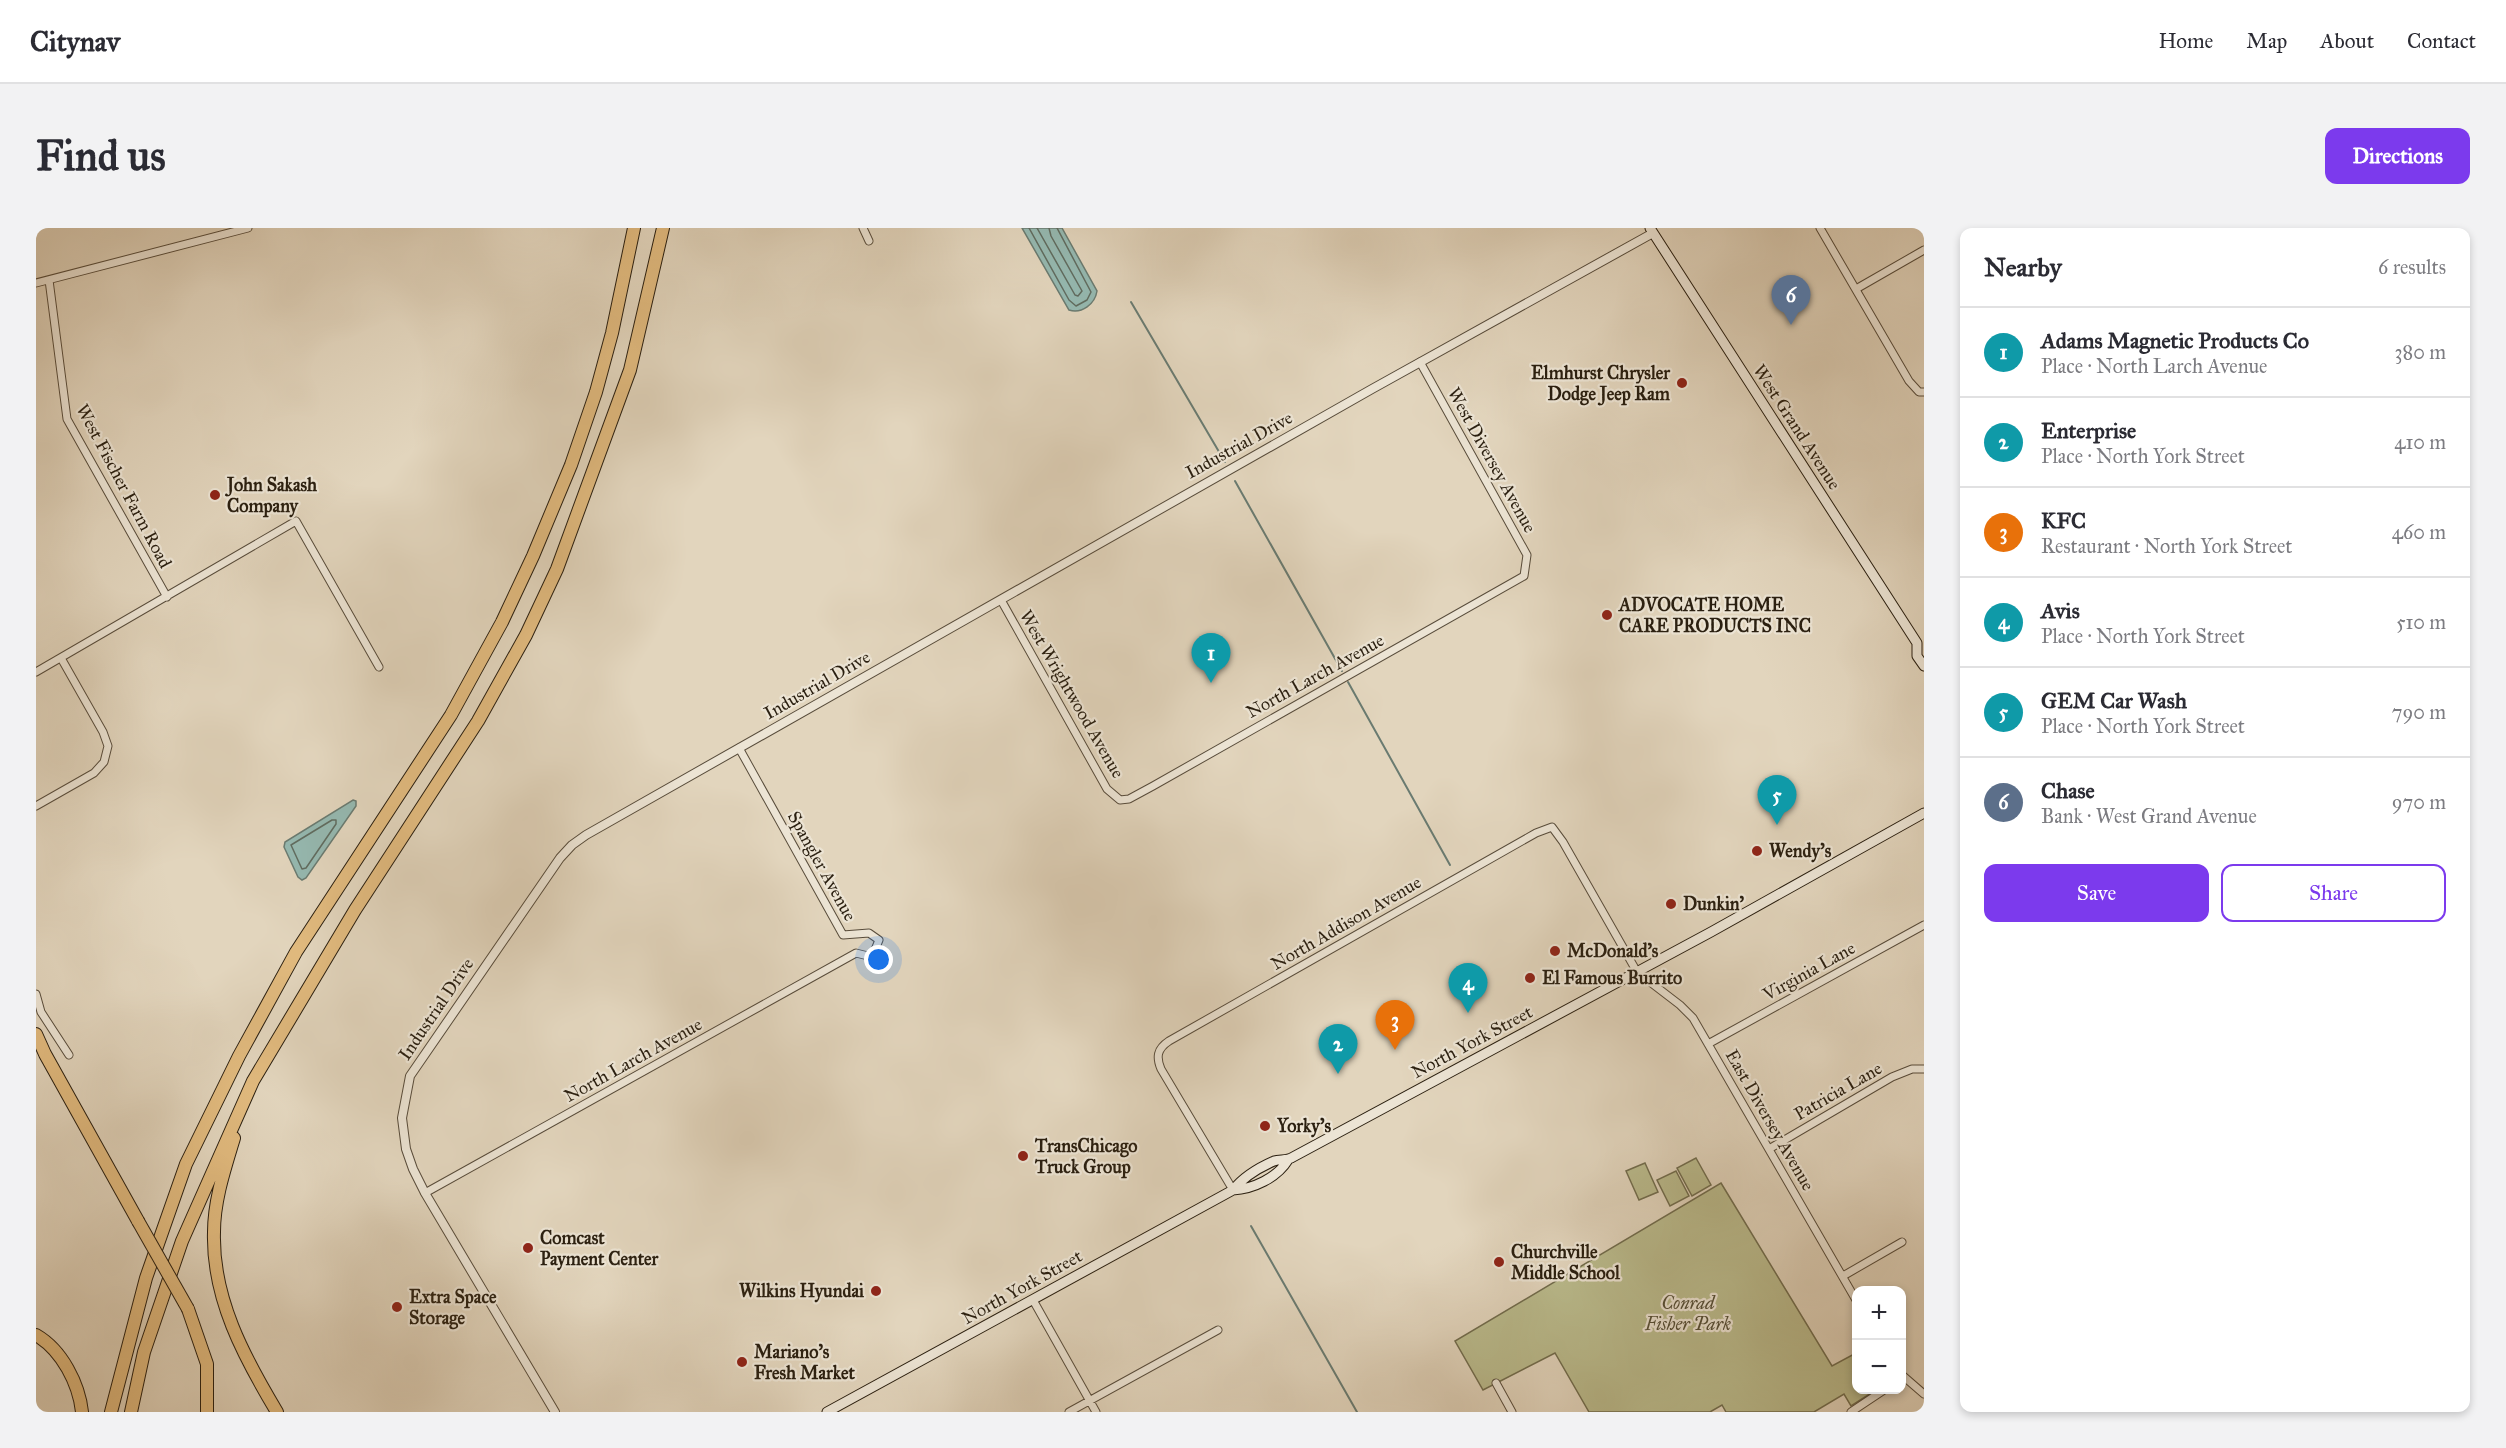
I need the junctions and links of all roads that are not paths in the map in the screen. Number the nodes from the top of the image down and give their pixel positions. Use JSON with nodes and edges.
{"nodes":[{"id":1,"x":248,"y":228,"type":"edge"},
{"id":2,"x":634,"y":228,"type":"edge"},
{"id":3,"x":663,"y":228,"type":"edge"},
{"id":4,"x":862,"y":228,"type":"edge"},
{"id":5,"x":1820,"y":228,"type":"edge"},
{"id":6,"x":1655,"y":230,"type":"edge"},
{"id":7,"x":869,"y":242,"type":"dead end"},
{"id":8,"x":1924,"y":250,"type":"edge"},
{"id":9,"x":49,"y":280,"type":"junction"},
{"id":10,"x":36,"y":283,"type":"edge"},
{"id":11,"x":1856,"y":289,"type":"junction"},
{"id":12,"x":1420,"y":362,"type":"junction"},
{"id":13,"x":1924,"y":392,"type":"edge"},
{"id":14,"x":1524,"y":576,"type":"joint"},
{"id":15,"x":167,"y":597,"type":"junction"},
{"id":16,"x":1001,"y":600,"type":"junction"},
{"id":17,"x":1920,"y":645,"type":"edge"},
{"id":18,"x":61,"y":658,"type":"junction"},
{"id":19,"x":1924,"y":666,"type":"edge"},
{"id":20,"x":379,"y":667,"type":"dead end"},
{"id":21,"x":36,"y":672,"type":"edge"},
{"id":22,"x":739,"y":748,"type":"junction"},
{"id":23,"x":1120,"y":800,"type":"joint"},
{"id":24,"x":36,"y":807,"type":"edge"},
{"id":25,"x":1924,"y":813,"type":"edge"},
{"id":26,"x":1924,"y":925,"type":"edge"},
{"id":27,"x":856,"y":953,"type":"joint"},
{"id":28,"x":1638,"y":972,"type":"junction"},
{"id":29,"x":36,"y":994,"type":"edge"},
{"id":30,"x":36,"y":1034,"type":"edge"},
{"id":31,"x":1708,"y":1044,"type":"junction"},
{"id":32,"x":69,"y":1055,"type":"dead end"},
{"id":33,"x":1924,"y":1070,"type":"edge"},
{"id":34,"x":253,"y":1081,"type":"junction"},
{"id":35,"x":1769,"y":1149,"type":"junction"},
{"id":36,"x":1233,"y":1190,"type":"junction"},
{"id":37,"x":424,"y":1192,"type":"junction"},
{"id":38,"x":1902,"y":1242,"type":"dead end"},
{"id":39,"x":1843,"y":1276,"type":"junction"},
{"id":40,"x":1852,"y":1291,"type":"edge"},
{"id":41,"x":1032,"y":1300,"type":"junction"},
{"id":42,"x":1218,"y":1330,"type":"dead end"},
{"id":43,"x":36,"y":1335,"type":"edge"},
{"id":44,"x":1906,"y":1379,"type":"edge"},
{"id":45,"x":1496,"y":1383,"type":"dead end"},
{"id":46,"x":1877,"y":1394,"type":"edge"},
{"id":47,"x":1924,"y":1394,"type":"edge"},
{"id":48,"x":1090,"y":1401,"type":"junction"},
{"id":49,"x":82,"y":1412,"type":"edge"},
{"id":50,"x":111,"y":1412,"type":"edge"},
{"id":51,"x":131,"y":1412,"type":"edge"},
{"id":52,"x":207,"y":1412,"type":"edge"},
{"id":53,"x":277,"y":1412,"type":"edge"},
{"id":54,"x":555,"y":1412,"type":"edge"},
{"id":55,"x":828,"y":1412,"type":"edge"},
{"id":56,"x":1069,"y":1412,"type":"edge"},
{"id":57,"x":1096,"y":1412,"type":"edge"},
{"id":58,"x":1512,"y":1412,"type":"edge"},
{"id":59,"x":1851,"y":1412,"type":"edge"}],
"edges":[{"from":1,"to":9,"type":"street"},
{"from":2,"to":50,"type":"highway"},
{"from":3,"to":34,"type":"highway"},
{"from":4,"to":7,"type":"street"},
{"from":5,"to":11,"type":"street"},
{"from":6,"to":12,"type":"street","name":"Industrial Drive"},
{"from":6,"to":17,"type":"main road","name":"West Grand Avenue"},
{"from":8,"to":11,"type":"street"},
{"from":9,"to":10,"type":"street"},
{"from":9,"to":15,"type":"street","name":"West Fischer Farm Road"},
{"from":11,"to":13,"type":"street"},
{"from":12,"to":14,"type":"street","name":"West Diversey Avenue"},
{"from":12,"to":16,"type":"street","name":"Industrial Drive"},
{"from":14,"to":23,"type":"street","name":"North Larch Avenue"},
{"from":15,"to":18,"type":"street"},
{"from":15,"to":20,"type":"street"},
{"from":16,"to":22,"type":"street","name":"Industrial Drive"},
{"from":16,"to":23,"type":"street","name":"West Wrightwood Avenue"},
{"from":17,"to":19,"type":"main road","name":"West Grand Avenue"},
{"from":18,"to":21,"type":"street"},
{"from":18,"to":24,"type":"street"},
{"from":22,"to":27,"type":"street","name":"Spangler Avenue"},
{"from":22,"to":37,"type":"street","name":"Industrial Drive"},
{"from":25,"to":28,"type":"main road","name":"North York Street"},
{"from":26,"to":31,"type":"street","name":"Virginia Lane"},
{"from":27,"to":37,"type":"street","name":"North Larch Avenue"},
{"from":28,"to":31,"type":"street","name":"East Diversey Avenue"},
{"from":28,"to":36,"type":"main road","name":"North York Street"},
{"from":28,"to":36,"type":"street","name":"North Addison Avenue"},
{"from":29,"to":32,"type":"street"},
{"from":30,"to":52,"type":"highway","bridge":true},
{"from":31,"to":35,"type":"street","name":"East Diversey Avenue"},
{"from":33,"to":35,"type":"street","name":"Patricia Lane"},
{"from":34,"to":51,"type":"highway"},
{"from":34,"to":53,"type":"highway"},
{"from":35,"to":39,"type":"street","name":"East Diversey Avenue"},
{"from":36,"to":41,"type":"main road","name":"North York Street"},
{"from":37,"to":54,"type":"street","name":"Industrial Drive"},
{"from":38,"to":39,"type":"street"},
{"from":39,"to":40,"type":"street","name":"East Diversey Avenue"},
{"from":41,"to":48,"type":"street"},
{"from":41,"to":55,"type":"main road","name":"North York Street"},
{"from":42,"to":48,"type":"street"},
{"from":43,"to":49,"type":"highway"},
{"from":44,"to":47,"type":"street"},
{"from":45,"to":58,"type":"street"},
{"from":46,"to":59,"type":"street"},
{"from":48,"to":56,"type":"street"},
{"from":48,"to":57,"type":"street"}]}
